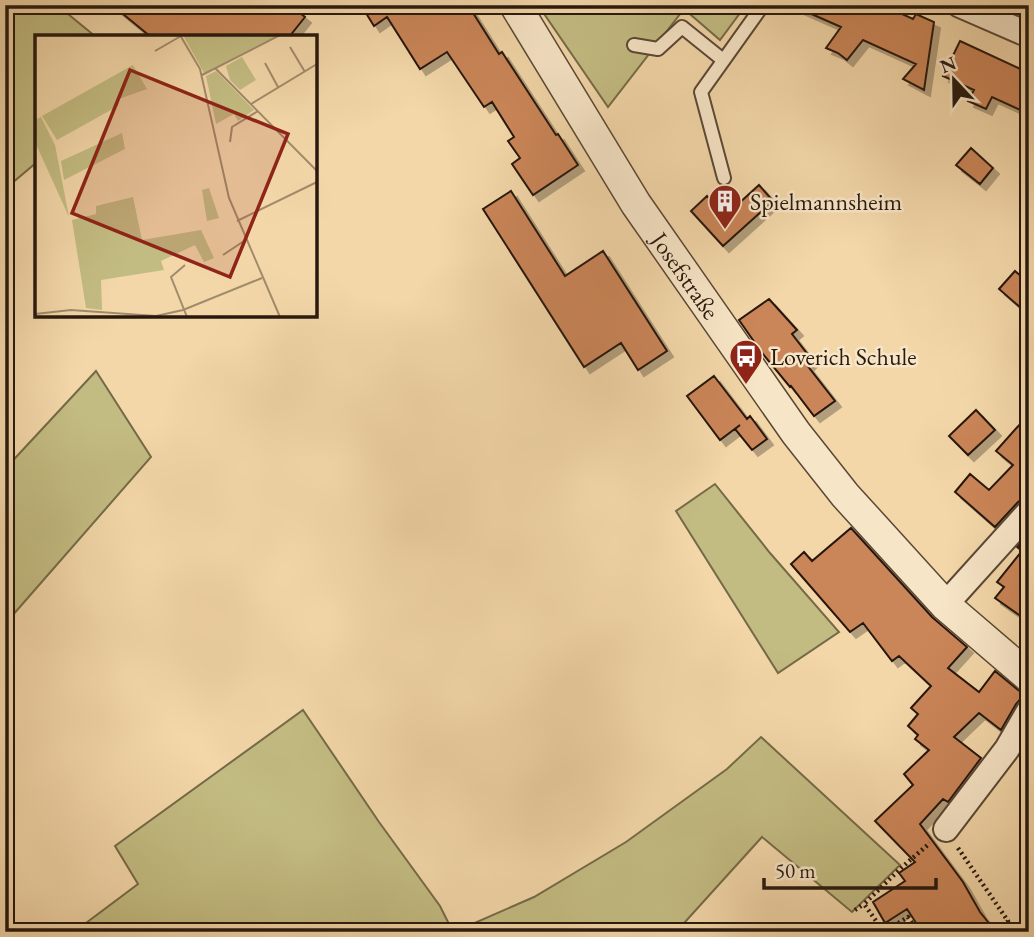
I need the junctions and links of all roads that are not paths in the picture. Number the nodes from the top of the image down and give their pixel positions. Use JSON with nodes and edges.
{"nodes":[{"id":1,"x":515,"y":5,"type":"edge"},
{"id":2,"x":764,"y":5,"type":"edge"},
{"id":3,"x":960,"y":5,"type":"edge"},
{"id":4,"x":1029,"y":35,"type":"edge"},
{"id":5,"x":634,"y":45,"type":"dead end"},
{"id":6,"x":723,"y":60,"type":"junction"},
{"id":7,"x":724,"y":178,"type":"dead end"},
{"id":8,"x":1029,"y":512,"type":"edge"},
{"id":9,"x":944,"y":605,"type":"junction"},
{"id":10,"x":1029,"y":677,"type":"edge"},
{"id":11,"x":1029,"y":711,"type":"edge"},
{"id":12,"x":946,"y":829,"type":"road end"}],
"edges":[{"from":1,"to":9,"type":"street","name":"Josefstraße"},
{"from":2,"to":6,"type":"lane"},
{"from":3,"to":4,"type":"street"},
{"from":5,"to":6,"type":"lane"},
{"from":6,"to":7,"type":"lane"},
{"from":8,"to":9,"type":"street"},
{"from":9,"to":10,"type":"street","name":"Josefstraße"},
{"from":11,"to":12,"type":"street"}]}
